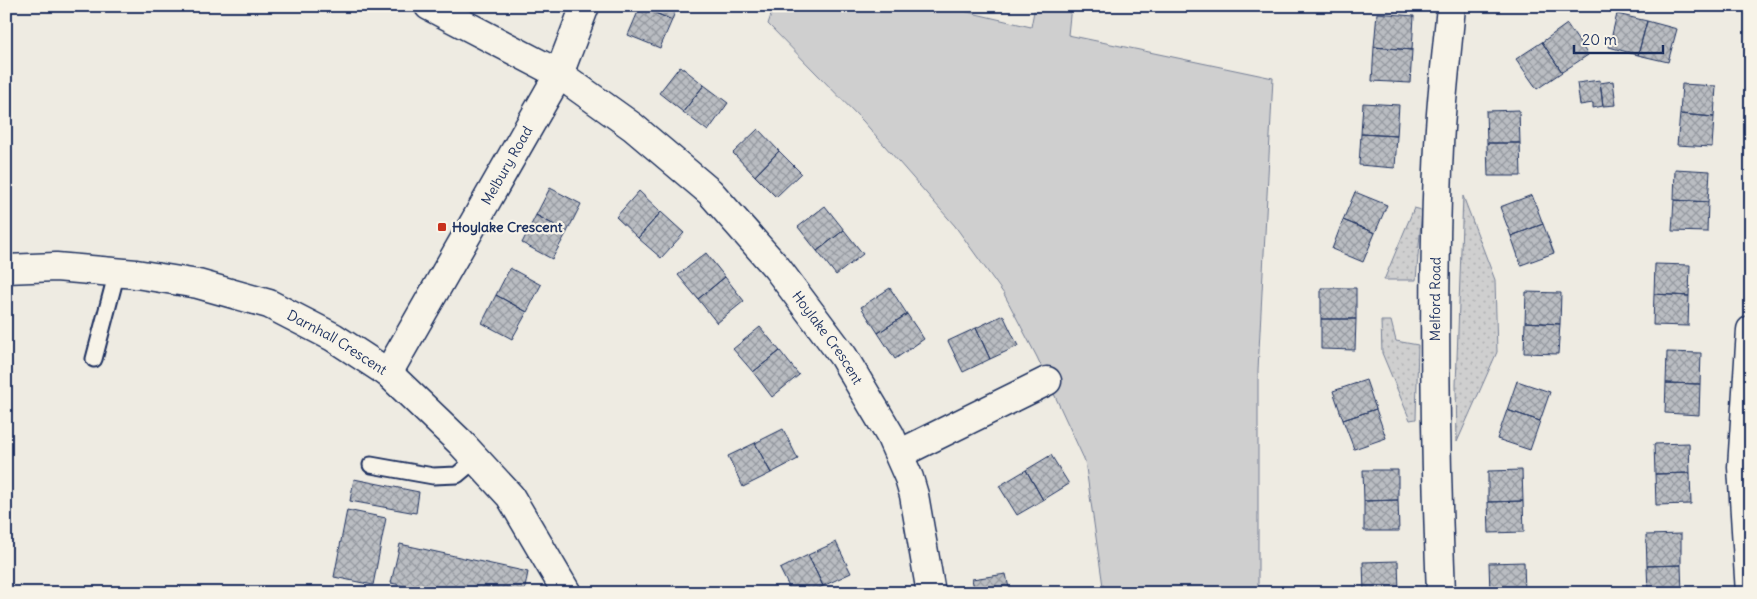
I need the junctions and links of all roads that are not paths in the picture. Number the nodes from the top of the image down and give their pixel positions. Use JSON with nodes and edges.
{"nodes":[{"id":1,"x":429,"y":6,"type":"edge"},
{"id":2,"x":585,"y":6,"type":"edge"},
{"id":3,"x":1451,"y":6,"type":"edge"},
{"id":4,"x":559,"y":74,"type":"junction"},
{"id":5,"x":6,"y":270,"type":"edge"},
{"id":6,"x":117,"y":272,"type":"junction"},
{"id":7,"x":1751,"y":330,"type":"edge"},
{"id":8,"x":94,"y":359,"type":"dead end"},
{"id":9,"x":388,"y":372,"type":"junction"},
{"id":10,"x":1047,"y":382,"type":"dead end"},
{"id":11,"x":899,"y":454,"type":"junction"},
{"id":12,"x":476,"y":459,"type":"junction"},
{"id":13,"x":371,"y":464,"type":"dead end"},
{"id":14,"x":566,"y":593,"type":"edge"},
{"id":15,"x":930,"y":593,"type":"edge"},
{"id":16,"x":1441,"y":593,"type":"edge"},
{"id":17,"x":1750,"y":593,"type":"edge"}],
"edges":[{"from":1,"to":4,"type":"street","name":"Hoylake Crescent"},
{"from":2,"to":4,"type":"street","name":"Melbury Road"},
{"from":3,"to":16,"type":"street","name":"Melford Road"},
{"from":4,"to":9,"type":"street","name":"Melbury Road"},
{"from":4,"to":11,"type":"street","name":"Hoylake Crescent"},
{"from":5,"to":6,"type":"street","name":"Darnhall Crescent"},
{"from":6,"to":8,"type":"lane"},
{"from":6,"to":9,"type":"street","name":"Darnhall Crescent"},
{"from":7,"to":17,"type":"street"},
{"from":9,"to":12,"type":"street","name":"Darnhall Crescent"},
{"from":10,"to":11,"type":"street"},
{"from":11,"to":15,"type":"street","name":"Hoylake Crescent"},
{"from":12,"to":13,"type":"lane"},
{"from":12,"to":14,"type":"street","name":"Darnhall Crescent"}]}
